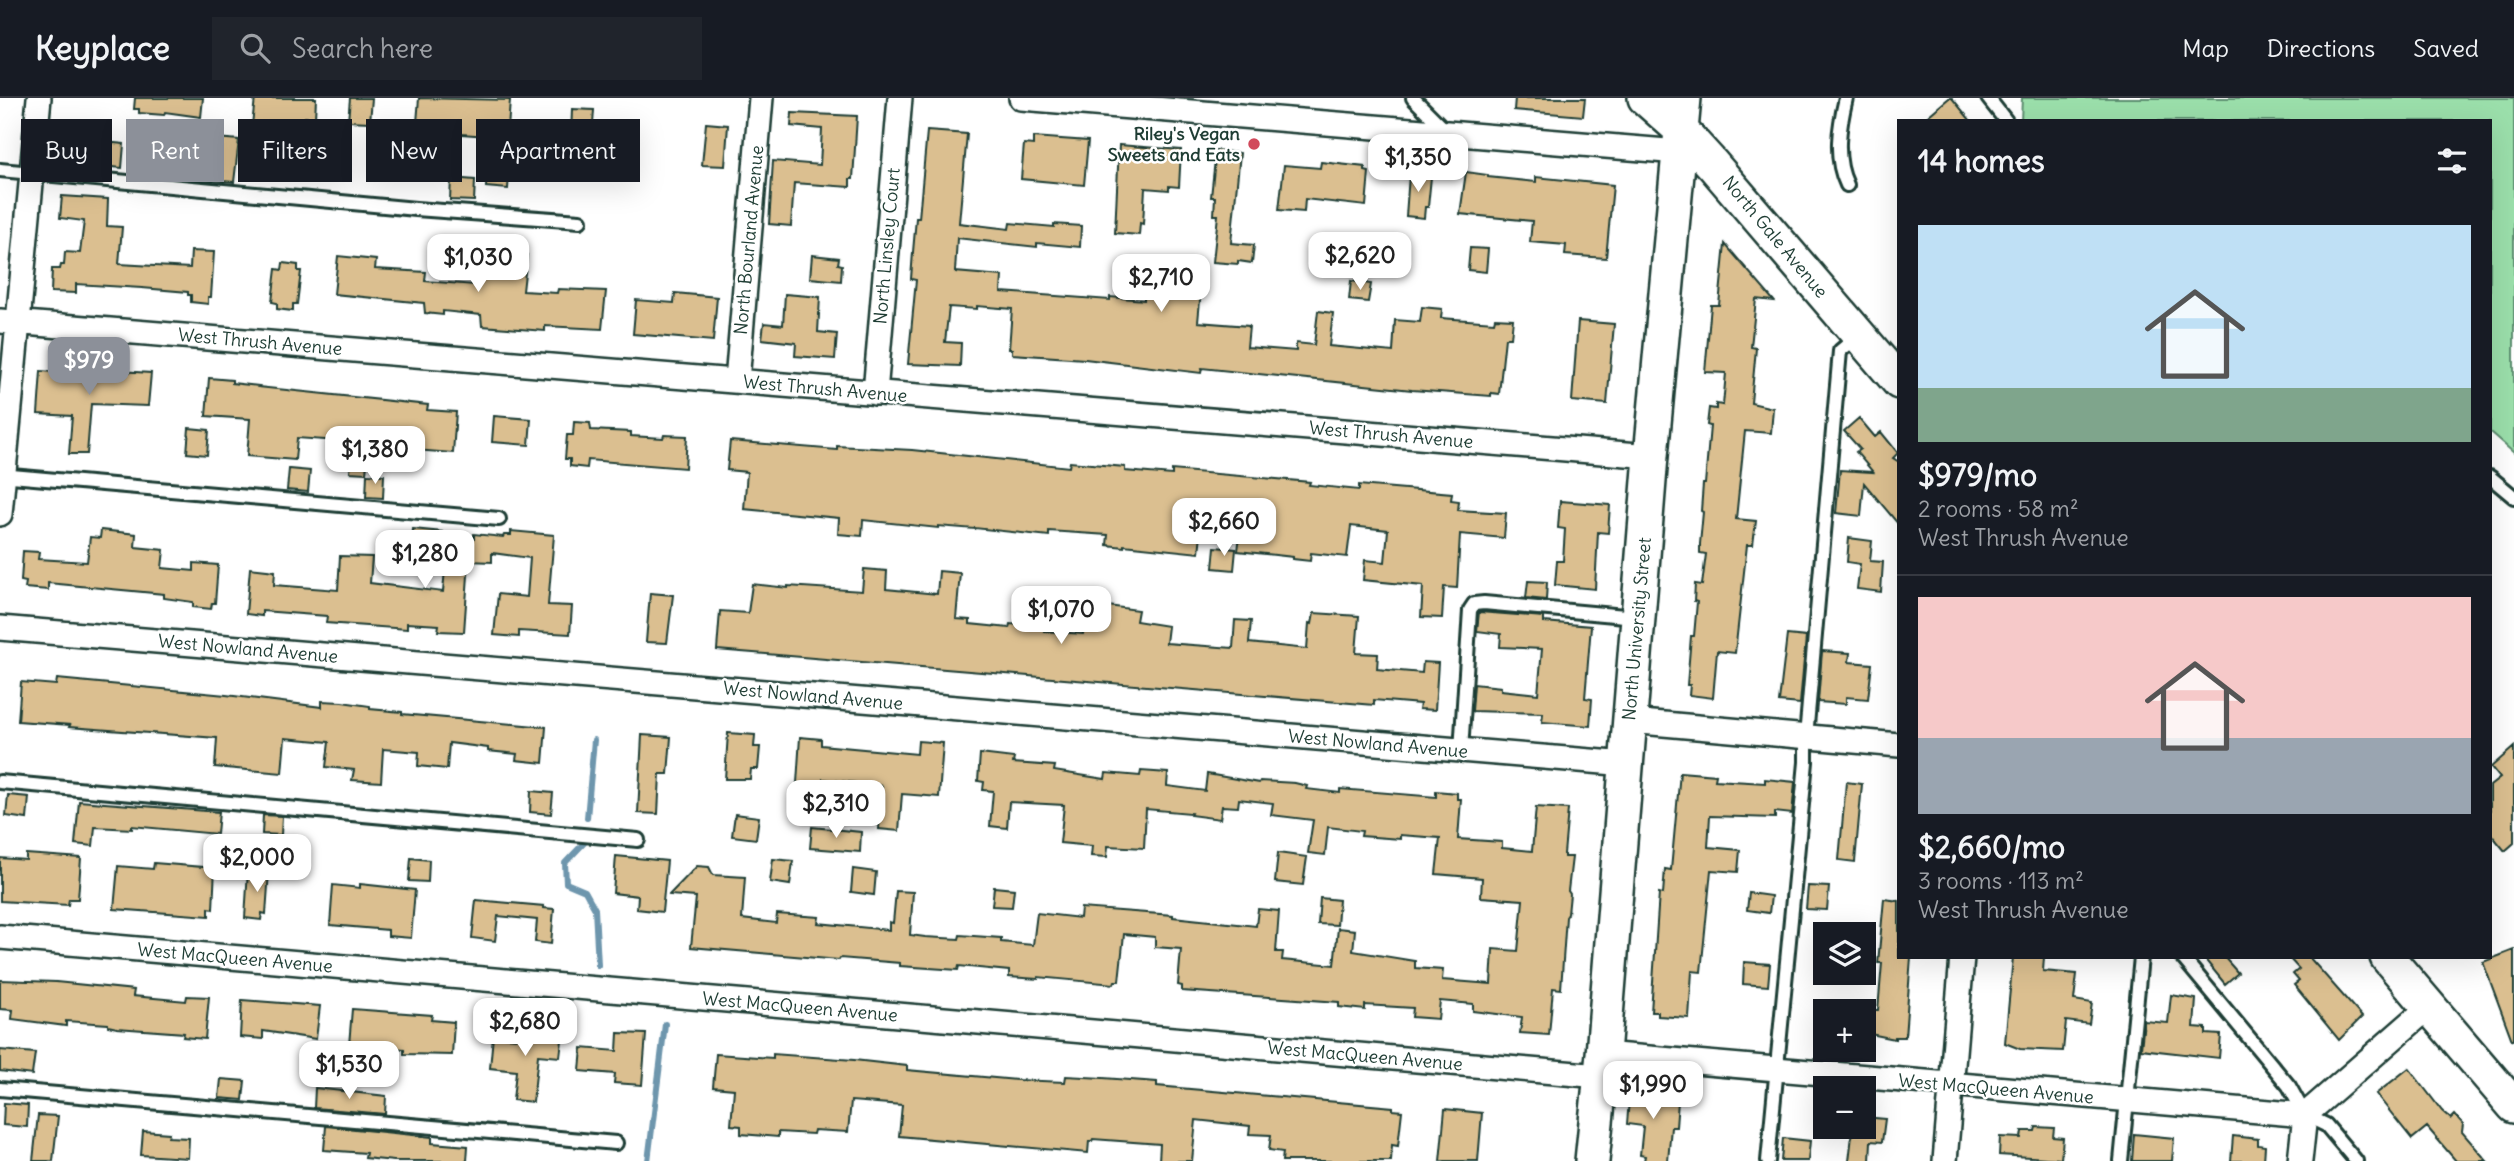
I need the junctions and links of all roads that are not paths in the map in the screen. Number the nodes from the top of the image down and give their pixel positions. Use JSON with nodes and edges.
{"nodes":[{"id":1,"x":39,"y":98,"type":"edge"},
{"id":2,"x":761,"y":98,"type":"edge"},
{"id":3,"x":900,"y":98,"type":"edge"},
{"id":4,"x":1021,"y":98,"type":"edge"},
{"id":5,"x":1413,"y":98,"type":"edge"},
{"id":6,"x":1645,"y":98,"type":"edge"},
{"id":7,"x":1846,"y":98,"type":"edge"},
{"id":8,"x":1988,"y":98,"type":"edge"},
{"id":9,"x":1055,"y":99,"type":"edge"},
{"id":10,"x":37,"y":119,"type":"edge"},
{"id":11,"x":2004,"y":119,"type":"edge"},
{"id":12,"x":1681,"y":127,"type":"edge"},
{"id":13,"x":1447,"y":133,"type":"junction"},
{"id":14,"x":0,"y":170,"type":"edge"},
{"id":15,"x":21,"y":172,"type":"edge"},
{"id":16,"x":112,"y":180,"type":"edge"},
{"id":17,"x":31,"y":182,"type":"edge"},
{"id":18,"x":1847,"y":185,"type":"dead end"},
{"id":19,"x":580,"y":221,"type":"dead end"},
{"id":20,"x":8,"y":322,"type":"edge"},
{"id":21,"x":1858,"y":335,"type":"junction"},
{"id":22,"x":1897,"y":380,"type":"edge"},
{"id":23,"x":737,"y":381,"type":"junction"},
{"id":24,"x":875,"y":393,"type":"junction"},
{"id":25,"x":1651,"y":456,"type":"junction"},
{"id":26,"x":2,"y":475,"type":"edge"},
{"id":27,"x":2492,"y":479,"type":"edge"},
{"id":28,"x":2514,"y":497,"type":"edge"},
{"id":29,"x":0,"y":514,"type":"edge"},
{"id":30,"x":499,"y":519,"type":"dead end"},
{"id":31,"x":1638,"y":617,"type":"junction"},
{"id":32,"x":0,"y":628,"type":"edge"},
{"id":33,"x":1630,"y":721,"type":"junction"},
{"id":34,"x":1806,"y":737,"type":"junction"},
{"id":35,"x":1897,"y":745,"type":"edge"},
{"id":36,"x":1461,"y":751,"type":"junction"},
{"id":37,"x":1627,"y":764,"type":"junction"},
{"id":38,"x":0,"y":782,"type":"edge"},
{"id":39,"x":638,"y":839,"type":"dead end"},
{"id":40,"x":0,"y":937,"type":"edge"},
{"id":41,"x":1962,"y":959,"type":"edge"},
{"id":42,"x":2141,"y":959,"type":"edge"},
{"id":43,"x":2184,"y":959,"type":"edge"},
{"id":44,"x":2389,"y":959,"type":"edge"},
{"id":45,"x":2429,"y":1007,"type":"junction"},
{"id":46,"x":1602,"y":1065,"type":"junction"},
{"id":47,"x":1777,"y":1069,"type":"junction"},
{"id":48,"x":1952,"y":1085,"type":"junction"},
{"id":49,"x":0,"y":1089,"type":"edge"},
{"id":50,"x":2127,"y":1100,"type":"junction"},
{"id":51,"x":2514,"y":1106,"type":"edge"},
{"id":52,"x":2305,"y":1115,"type":"junction"},
{"id":53,"x":616,"y":1143,"type":"dead end"},
{"id":54,"x":1592,"y":1161,"type":"edge"},
{"id":55,"x":1768,"y":1161,"type":"edge"},
{"id":56,"x":1945,"y":1161,"type":"edge"},
{"id":57,"x":2121,"y":1161,"type":"edge"},
{"id":58,"x":2300,"y":1161,"type":"edge"},
{"id":59,"x":2356,"y":1161,"type":"edge"}],
"edges":[{"from":1,"to":10,"type":"street"},
{"from":2,"to":23,"type":"street","name":"North Bourland Avenue"},
{"from":3,"to":24,"type":"street","name":"North Linsley Court"},
{"from":4,"to":9,"type":"street"},
{"from":5,"to":13,"type":"lane"},
{"from":6,"to":12,"type":"main road","name":"North Gale Avenue"},
{"from":7,"to":18,"type":"lane"},
{"from":8,"to":11,"type":"lane"},
{"from":9,"to":13,"type":"street"},
{"from":12,"to":13,"type":"street"},
{"from":12,"to":21,"type":"main road","name":"North Gale Avenue"},
{"from":12,"to":25,"type":"main road","name":"North University Street"},
{"from":14,"to":15,"type":"lane"},
{"from":16,"to":19,"type":"lane"},
{"from":17,"to":20,"type":"street"},
{"from":20,"to":23,"type":"street","name":"West Thrush Avenue"},
{"from":20,"to":26,"type":"street"},
{"from":21,"to":22,"type":"main road","name":"North Gale Avenue"},
{"from":21,"to":34,"type":"lane"},
{"from":23,"to":24,"type":"street","name":"West Thrush Avenue"},
{"from":24,"to":25,"type":"street","name":"West Thrush Avenue"},
{"from":25,"to":31,"type":"main road","name":"North University Street"},
{"from":26,"to":29,"type":"street"},
{"from":26,"to":30,"type":"lane"},
{"from":27,"to":28,"type":"lane"},
{"from":31,"to":33,"type":"main road","name":"North University Street"},
{"from":31,"to":36,"type":"lane"},
{"from":32,"to":36,"type":"street","name":"West Nowland Avenue"},
{"from":33,"to":34,"type":"street"},
{"from":33,"to":37,"type":"main road","name":"North University Street"},
{"from":34,"to":35,"type":"street"},
{"from":34,"to":47,"type":"lane"},
{"from":36,"to":37,"type":"street","name":"West Nowland Avenue"},
{"from":37,"to":46,"type":"main road","name":"North University Street"},
{"from":38,"to":39,"type":"lane"},
{"from":40,"to":46,"type":"street","name":"West MacQueen Avenue"},
{"from":41,"to":48,"type":"street"},
{"from":42,"to":50,"type":"lane"},
{"from":43,"to":52,"type":"lane"},
{"from":44,"to":45,"type":"main road"},
{"from":45,"to":51,"type":"main road"},
{"from":45,"to":52,"type":"street"},
{"from":46,"to":47,"type":"street","name":"West MacQueen Avenue"},
{"from":46,"to":54,"type":"main road","name":"North University Street"},
{"from":47,"to":48,"type":"street","name":"West MacQueen Avenue"},
{"from":47,"to":55,"type":"lane"},
{"from":48,"to":50,"type":"street","name":"West MacQueen Avenue"},
{"from":48,"to":56,"type":"street"},
{"from":49,"to":53,"type":"lane"},
{"from":50,"to":52,"type":"street","name":"West MacQueen Avenue"},
{"from":50,"to":57,"type":"lane"},
{"from":52,"to":58,"type":"street"},
{"from":52,"to":59,"type":"lane"}]}
